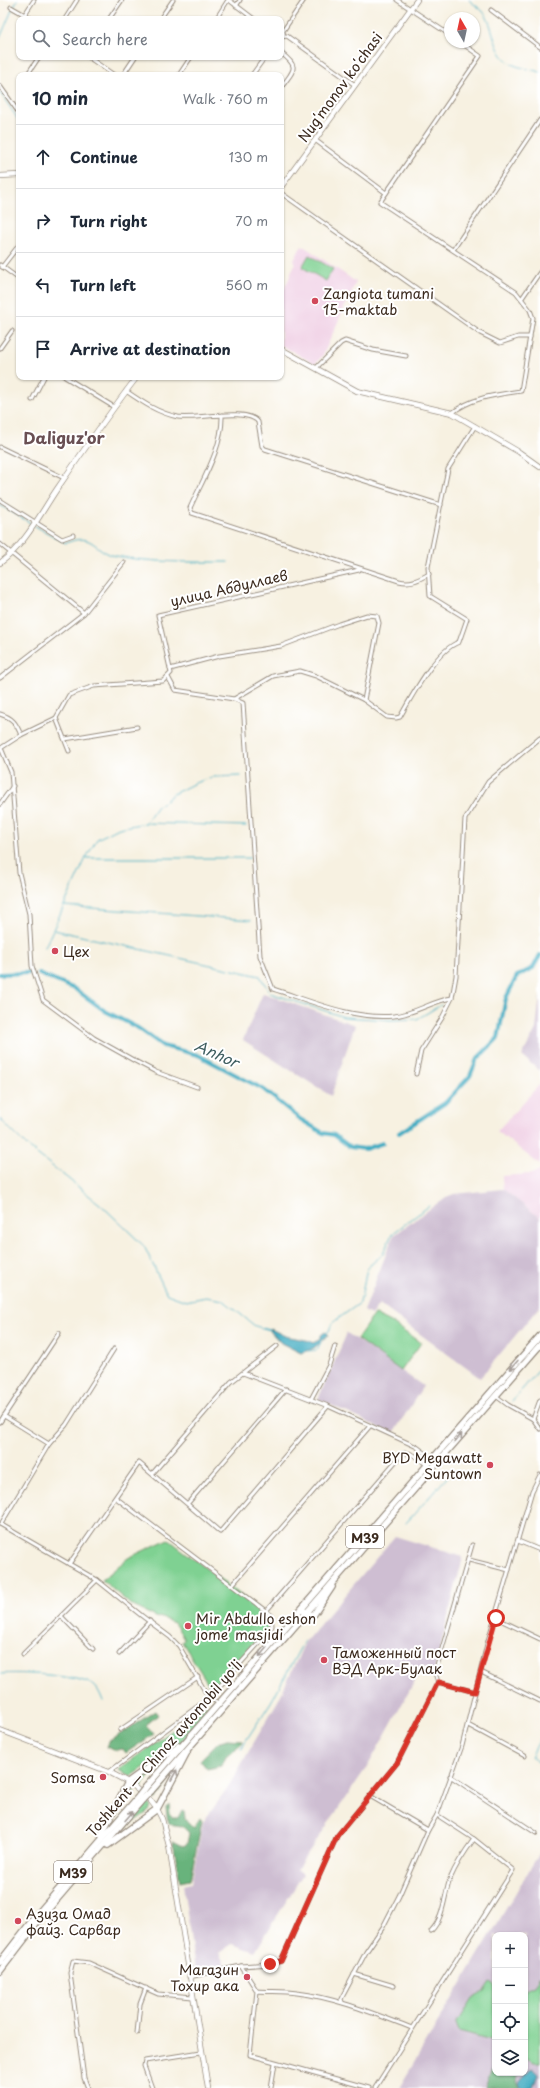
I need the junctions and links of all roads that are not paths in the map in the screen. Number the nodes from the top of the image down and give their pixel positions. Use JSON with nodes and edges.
{"nodes":[{"id":1,"x":34,"y":0,"type":"edge"},
{"id":2,"x":78,"y":0,"type":"edge"},
{"id":3,"x":122,"y":0,"type":"edge"},
{"id":4,"x":173,"y":0,"type":"edge"},
{"id":5,"x":229,"y":0,"type":"edge"},
{"id":6,"x":240,"y":0,"type":"edge"},
{"id":7,"x":304,"y":0,"type":"edge"},
{"id":8,"x":397,"y":0,"type":"edge"},
{"id":9,"x":417,"y":0,"type":"edge"},
{"id":10,"x":11,"y":6,"type":"dead end"},
{"id":11,"x":236,"y":6,"type":"junction"},
{"id":12,"x":411,"y":8,"type":"junction"},
{"id":13,"x":491,"y":10,"type":"dead end"},
{"id":14,"x":25,"y":14,"type":"junction"},
{"id":15,"x":28,"y":16,"type":"edge"},
{"id":16,"x":67,"y":16,"type":"edge"},
{"id":17,"x":111,"y":16,"type":"edge"},
{"id":18,"x":162,"y":16,"type":"edge"},
{"id":19,"x":218,"y":16,"type":"edge"},
{"id":20,"x":250,"y":16,"type":"edge"},
{"id":21,"x":284,"y":29,"type":"edge"},
{"id":22,"x":444,"y":31,"type":"edge"},
{"id":23,"x":284,"y":37,"type":"edge"},
{"id":24,"x":540,"y":47,"type":"edge"},
{"id":25,"x":469,"y":48,"type":"edge"},
{"id":26,"x":284,"y":55,"type":"edge"},
{"id":27,"x":37,"y":60,"type":"edge"},
{"id":28,"x":92,"y":60,"type":"edge"},
{"id":29,"x":133,"y":60,"type":"edge"},
{"id":30,"x":189,"y":60,"type":"edge"},
{"id":31,"x":263,"y":60,"type":"edge"},
{"id":32,"x":29,"y":72,"type":"edge"},
{"id":33,"x":110,"y":72,"type":"edge"},
{"id":34,"x":125,"y":72,"type":"edge"},
{"id":35,"x":181,"y":72,"type":"edge"},
{"id":36,"x":254,"y":72,"type":"edge"},
{"id":37,"x":284,"y":84,"type":"edge"},
{"id":38,"x":355,"y":85,"type":"junction"},
{"id":39,"x":0,"y":86,"type":"edge"},
{"id":40,"x":16,"y":109,"type":"edge"},
{"id":41,"x":540,"y":120,"type":"edge"},
{"id":42,"x":315,"y":140,"type":"junction"},
{"id":43,"x":16,"y":175,"type":"edge"},
{"id":44,"x":0,"y":176,"type":"edge"},
{"id":45,"x":284,"y":183,"type":"edge"},
{"id":46,"x":386,"y":193,"type":"junction"},
{"id":47,"x":284,"y":195,"type":"edge"},
{"id":48,"x":16,"y":248,"type":"edge"},
{"id":49,"x":453,"y":250,"type":"junction"},
{"id":50,"x":1,"y":266,"type":"edge"},
{"id":51,"x":540,"y":272,"type":"edge"},
{"id":52,"x":16,"y":277,"type":"edge"},
{"id":53,"x":522,"y":298,"type":"junction"},
{"id":54,"x":12,"y":331,"type":"dead end"},
{"id":55,"x":530,"y":337,"type":"junction"},
{"id":56,"x":0,"y":348,"type":"edge"},
{"id":57,"x":284,"y":351,"type":"edge"},
{"id":58,"x":406,"y":356,"type":"dead end"},
{"id":59,"x":316,"y":368,"type":"junction"},
{"id":60,"x":42,"y":380,"type":"edge"},
{"id":61,"x":70,"y":380,"type":"edge"},
{"id":62,"x":135,"y":380,"type":"edge"},
{"id":63,"x":126,"y":391,"type":"junction"},
{"id":64,"x":32,"y":400,"type":"dead end"},
{"id":65,"x":114,"y":407,"type":"junction"},
{"id":66,"x":452,"y":413,"type":"junction"},
{"id":67,"x":222,"y":415,"type":"junction"},
{"id":68,"x":475,"y":425,"type":"junction"},
{"id":69,"x":0,"y":447,"type":"edge"},
{"id":70,"x":540,"y":467,"type":"edge"},
{"id":71,"x":64,"y":478,"type":"junction"},
{"id":72,"x":0,"y":500,"type":"edge"},
{"id":73,"x":441,"y":505,"type":"junction"},
{"id":74,"x":35,"y":522,"type":"junction"},
{"id":75,"x":74,"y":535,"type":"dead end"},
{"id":76,"x":0,"y":544,"type":"edge"},
{"id":77,"x":12,"y":554,"type":"junction"},
{"id":78,"x":124,"y":562,"type":"dead end"},
{"id":79,"x":0,"y":563,"type":"edge"},
{"id":80,"x":359,"y":570,"type":"junction"},
{"id":81,"x":428,"y":574,"type":"junction"},
{"id":82,"x":84,"y":613,"type":"junction"},
{"id":83,"x":170,"y":668,"type":"junction"},
{"id":84,"x":168,"y":677,"type":"junction"},
{"id":85,"x":0,"y":678,"type":"edge"},
{"id":86,"x":234,"y":699,"type":"junction"},
{"id":87,"x":364,"y":700,"type":"junction"},
{"id":88,"x":0,"y":714,"type":"edge"},
{"id":89,"x":56,"y":718,"type":"junction"},
{"id":90,"x":137,"y":727,"type":"dead end"},
{"id":91,"x":21,"y":735,"type":"junction"},
{"id":92,"x":540,"y":738,"type":"edge"},
{"id":93,"x":65,"y":739,"type":"junction"},
{"id":94,"x":69,"y":751,"type":"dead end"},
{"id":95,"x":13,"y":786,"type":"junction"},
{"id":96,"x":0,"y":804,"type":"edge"},
{"id":97,"x":452,"y":998,"type":"junction"},
{"id":98,"x":416,"y":1074,"type":"dead end"},
{"id":99,"x":197,"y":1087,"type":"dead end"},
{"id":100,"x":59,"y":1334,"type":"dead end"},
{"id":101,"x":540,"y":1336,"type":"edge"},
{"id":102,"x":540,"y":1345,"type":"edge"},
{"id":103,"x":278,"y":1346,"type":"dead end"},
{"id":104,"x":335,"y":1346,"type":"dead end"},
{"id":105,"x":114,"y":1349,"type":"dead end"},
{"id":106,"x":243,"y":1373,"type":"junction"},
{"id":107,"x":286,"y":1390,"type":"junction"},
{"id":108,"x":496,"y":1395,"type":"junction"},
{"id":109,"x":311,"y":1399,"type":"junction"},
{"id":110,"x":540,"y":1400,"type":"edge"},
{"id":111,"x":328,"y":1406,"type":"junction"},
{"id":112,"x":4,"y":1416,"type":"junction"},
{"id":113,"x":533,"y":1419,"type":"junction"},
{"id":114,"x":0,"y":1422,"type":"edge"},
{"id":115,"x":370,"y":1426,"type":"junction"},
{"id":116,"x":540,"y":1429,"type":"edge"},
{"id":117,"x":49,"y":1444,"type":"junction"},
{"id":118,"x":433,"y":1459,"type":"junction"},
{"id":119,"x":427,"y":1465,"type":"junction"},
{"id":120,"x":153,"y":1473,"type":"junction"},
{"id":121,"x":540,"y":1475,"type":"edge"},
{"id":122,"x":116,"y":1498,"type":"junction"},
{"id":123,"x":188,"y":1503,"type":"junction"},
{"id":124,"x":0,"y":1524,"type":"edge"},
{"id":125,"x":518,"y":1542,"type":"junction"},
{"id":126,"x":472,"y":1545,"type":"dead end"},
{"id":127,"x":540,"y":1550,"type":"edge"},
{"id":128,"x":469,"y":1560,"type":"junction"},
{"id":129,"x":69,"y":1564,"type":"junction"},
{"id":130,"x":348,"y":1564,"type":"junction"},
{"id":131,"x":510,"y":1570,"type":"junction"},
{"id":132,"x":97,"y":1580,"type":"junction"},
{"id":133,"x":232,"y":1585,"type":"junction"},
{"id":134,"x":311,"y":1602,"type":"junction"},
{"id":135,"x":304,"y":1607,"type":"junction"},
{"id":136,"x":266,"y":1612,"type":"junction"},
{"id":137,"x":305,"y":1614,"type":"junction"},
{"id":138,"x":61,"y":1616,"type":"junction"},
{"id":139,"x":496,"y":1618,"type":"junction"},
{"id":140,"x":150,"y":1621,"type":"junction"},
{"id":141,"x":269,"y":1632,"type":"junction"},
{"id":142,"x":274,"y":1639,"type":"junction"},
{"id":143,"x":540,"y":1639,"type":"edge"},
{"id":144,"x":93,"y":1648,"type":"dead end"},
{"id":145,"x":23,"y":1654,"type":"dead end"},
{"id":146,"x":119,"y":1654,"type":"dead end"},
{"id":147,"x":481,"y":1672,"type":"junction"},
{"id":148,"x":198,"y":1677,"type":"junction"},
{"id":149,"x":438,"y":1682,"type":"junction"},
{"id":150,"x":475,"y":1692,"type":"junction"},
{"id":151,"x":209,"y":1698,"type":"junction"},
{"id":152,"x":540,"y":1701,"type":"edge"},
{"id":153,"x":220,"y":1703,"type":"junction"},
{"id":154,"x":468,"y":1725,"type":"junction"},
{"id":155,"x":0,"y":1730,"type":"edge"},
{"id":156,"x":120,"y":1730,"type":"dead end"},
{"id":157,"x":191,"y":1740,"type":"junction"},
{"id":158,"x":525,"y":1756,"type":"dead end"},
{"id":159,"x":109,"y":1772,"type":"junction"},
{"id":160,"x":450,"y":1776,"type":"junction"},
{"id":161,"x":128,"y":1782,"type":"junction"},
{"id":162,"x":370,"y":1796,"type":"junction"},
{"id":163,"x":141,"y":1797,"type":"junction"},
{"id":164,"x":159,"y":1806,"type":"junction"},
{"id":165,"x":437,"y":1814,"type":"junction"},
{"id":166,"x":428,"y":1830,"type":"junction"},
{"id":167,"x":536,"y":1833,"type":"dead end"},
{"id":168,"x":474,"y":1839,"type":"junction"},
{"id":169,"x":90,"y":1852,"type":"junction"},
{"id":170,"x":95,"y":1856,"type":"junction"},
{"id":171,"x":431,"y":1931,"type":"dead end"},
{"id":172,"x":0,"y":1962,"type":"edge"},
{"id":173,"x":241,"y":1966,"type":"junction"},
{"id":174,"x":0,"y":1971,"type":"edge"},
{"id":175,"x":354,"y":1974,"type":"junction"},
{"id":176,"x":189,"y":1977,"type":"junction"},
{"id":177,"x":394,"y":1986,"type":"dead end"},
{"id":178,"x":146,"y":1988,"type":"junction"},
{"id":179,"x":257,"y":1991,"type":"junction"},
{"id":180,"x":192,"y":1997,"type":"junction"},
{"id":181,"x":342,"y":2002,"type":"junction"},
{"id":182,"x":412,"y":2028,"type":"junction"},
{"id":183,"x":137,"y":2034,"type":"dead end"},
{"id":184,"x":201,"y":2052,"type":"junction"},
{"id":185,"x":275,"y":2063,"type":"junction"},
{"id":186,"x":88,"y":2088,"type":"edge"},
{"id":187,"x":152,"y":2088,"type":"edge"},
{"id":188,"x":208,"y":2088,"type":"edge"},
{"id":189,"x":271,"y":2088,"type":"edge"},
{"id":190,"x":369,"y":2088,"type":"edge"},
{"id":191,"x":375,"y":2088,"type":"edge"}],
"edges":[{"from":1,"to":14,"type":"street"},
{"from":2,"to":16,"type":"street"},
{"from":3,"to":17,"type":"street"},
{"from":4,"to":18,"type":"street"},
{"from":5,"to":11,"type":"street"},
{"from":5,"to":19,"type":"street"},
{"from":6,"to":11,"type":"street"},
{"from":7,"to":21,"type":"street"},
{"from":8,"to":12,"type":"street"},
{"from":9,"to":12,"type":"main road","name":"Nugʻmonov koʻchasi"},
{"from":10,"to":14,"type":"street"},
{"from":11,"to":20,"type":"street"},
{"from":12,"to":22,"type":"street"},
{"from":12,"to":38,"type":"main road","name":"Nugʻmonov koʻchasi"},
{"from":13,"to":24,"type":"street"},
{"from":14,"to":15,"type":"street"},
{"from":23,"to":38,"type":"street"},
{"from":25,"to":46,"type":"street"},
{"from":26,"to":37,"type":"street"},
{"from":27,"to":32,"type":"street"},
{"from":28,"to":33,"type":"street"},
{"from":29,"to":34,"type":"street"},
{"from":30,"to":35,"type":"street"},
{"from":31,"to":36,"type":"street"},
{"from":38,"to":42,"type":"main road","name":"Nugʻmonov koʻchasi"},
{"from":39,"to":40,"type":"street"},
{"from":41,"to":49,"type":"street"},
{"from":42,"to":45,"type":"main road","name":"Nugʻmonov koʻchasi"},
{"from":42,"to":46,"type":"street"},
{"from":43,"to":44,"type":"main road"},
{"from":46,"to":49,"type":"street"},
{"from":47,"to":55,"type":"street"},
{"from":48,"to":50,"type":"street"},
{"from":49,"to":53,"type":"street"},
{"from":50,"to":52,"type":"street"},
{"from":51,"to":53,"type":"street"},
{"from":53,"to":55,"type":"street"},
{"from":54,"to":56,"type":"street"},
{"from":55,"to":66,"type":"street"},
{"from":57,"to":59,"type":"main road"},
{"from":58,"to":59,"type":"street"},
{"from":59,"to":66,"type":"main road"},
{"from":60,"to":64,"type":"street"},
{"from":61,"to":65,"type":"street"},
{"from":62,"to":63,"type":"main road"},
{"from":63,"to":65,"type":"main road"},
{"from":63,"to":67,"type":"street"},
{"from":65,"to":71,"type":"main road"},
{"from":66,"to":68,"type":"main road"},
{"from":67,"to":73,"type":"street"},
{"from":67,"to":80,"type":"street"},
{"from":68,"to":70,"type":"main road"},
{"from":68,"to":73,"type":"street"},
{"from":69,"to":71,"type":"street"},
{"from":71,"to":74,"type":"main road"},
{"from":72,"to":74,"type":"street"},
{"from":73,"to":81,"type":"street"},
{"from":74,"to":75,"type":"street"},
{"from":74,"to":77,"type":"main road"},
{"from":76,"to":77,"type":"street"},
{"from":77,"to":79,"type":"main road"},
{"from":77,"to":82,"type":"street"},
{"from":78,"to":82,"type":"street"},
{"from":80,"to":81,"type":"street"},
{"from":80,"to":83,"type":"street","name":"улица Абдуллаев"},
{"from":81,"to":87,"type":"street"},
{"from":82,"to":85,"type":"street"},
{"from":83,"to":84,"type":"street"},
{"from":83,"to":87,"type":"street"},
{"from":84,"to":86,"type":"street"},
{"from":84,"to":89,"type":"street"},
{"from":86,"to":87,"type":"street"},
{"from":86,"to":97,"type":"street"},
{"from":88,"to":91,"type":"street"},
{"from":89,"to":91,"type":"street"},
{"from":89,"to":93,"type":"street"},
{"from":90,"to":93,"type":"street"},
{"from":91,"to":95,"type":"street"},
{"from":92,"to":97,"type":"street"},
{"from":93,"to":94,"type":"street"},
{"from":95,"to":96,"type":"street"},
{"from":95,"to":99,"type":"street"},
{"from":97,"to":98,"type":"street"},
{"from":100,"to":112,"type":"street"},
{"from":101,"to":118,"type":"highway","name":"Toshkent — Chinoz avtomobil yoʻli","number":"M39","one_way":true},
{"from":102,"to":108,"type":"highway","name":"Toshkent — Chinoz avtomobil yoʻli","number":"M39"},
{"from":103,"to":106,"type":"street"},
{"from":104,"to":109,"type":"street"},
{"from":105,"to":117,"type":"street"},
{"from":106,"to":107,"type":"street"},
{"from":106,"to":120,"type":"street"},
{"from":107,"to":109,"type":"street"},
{"from":107,"to":123,"type":"street"},
{"from":108,"to":113,"type":"street"},
{"from":130,"to":108,"type":"highway","name":"Toshkent — Chinoz avtomobil yoʻli","number":"M39","one_way":true},
{"from":109,"to":111,"type":"street"},
{"from":110,"to":113,"type":"street"},
{"from":111,"to":115,"type":"street"},
{"from":111,"to":123,"type":"street"},
{"from":112,"to":114,"type":"street"},
{"from":112,"to":117,"type":"street"},
{"from":113,"to":116,"type":"street"},
{"from":115,"to":118,"type":"street"},
{"from":115,"to":133,"type":"street"},
{"from":117,"to":124,"type":"street"},
{"from":118,"to":119,"type":"highway","name":"Toshkent — Chinoz avtomobil yoʻli","number":"M39"},
{"from":119,"to":134,"type":"highway","name":"Toshkent — Chinoz avtomobil yoʻli","number":"M39"},
{"from":119,"to":136,"type":"street"},
{"from":120,"to":122,"type":"street"},
{"from":120,"to":123,"type":"street"},
{"from":121,"to":125,"type":"street"},
{"from":122,"to":129,"type":"street"},
{"from":122,"to":133,"type":"street"},
{"from":124,"to":129,"type":"street"},
{"from":125,"to":127,"type":"street"},
{"from":125,"to":131,"type":"street"},
{"from":126,"to":128,"type":"street"},
{"from":128,"to":131,"type":"street"},
{"from":128,"to":149,"type":"street"},
{"from":129,"to":132,"type":"street"},
{"from":130,"to":134,"type":"highway","name":"Toshkent — Chinoz avtomobil yoʻli","number":"M39"},
{"from":130,"to":137,"type":"highway"},
{"from":131,"to":139,"type":"street"},
{"from":132,"to":138,"type":"street"},
{"from":132,"to":140,"type":"street"},
{"from":133,"to":136,"type":"street"},
{"from":134,"to":135,"type":"highway","name":"Toshkent — Chinoz avtomobil yoʻli","number":"M39"},
{"from":134,"to":137,"type":"highway","name":"Toshkent — Chinoz avtomobil yoʻli","number":"M39"},
{"from":135,"to":137,"type":"highway"},
{"from":135,"to":142,"type":"highway","name":"Toshkent — Chinoz avtomobil yoʻli","number":"M39"},
{"from":136,"to":141,"type":"street"},
{"from":137,"to":157,"type":"highway","name":"Toshkent — Chinoz avtomobil yoʻli","number":"M39"},
{"from":138,"to":144,"type":"street"},
{"from":138,"to":145,"type":"street"},
{"from":139,"to":143,"type":"street"},
{"from":139,"to":147,"type":"street"},
{"from":140,"to":146,"type":"street"},
{"from":140,"to":148,"type":"street"},
{"from":141,"to":142,"type":"street"},
{"from":141,"to":151,"type":"street"},
{"from":142,"to":153,"type":"highway","name":"Toshkent — Chinoz avtomobil yoʻli","number":"M39","one_way":true},
{"from":147,"to":150,"type":"street"},
{"from":147,"to":152,"type":"street"},
{"from":148,"to":151,"type":"street"},
{"from":148,"to":156,"type":"street"},
{"from":149,"to":150,"type":"street"},
{"from":149,"to":162,"type":"street"},
{"from":150,"to":154,"type":"street"},
{"from":151,"to":153,"type":"street"},
{"from":151,"to":159,"type":"street"},
{"from":153,"to":157,"type":"highway","name":"Toshkent — Chinoz avtomobil yoʻli","number":"M39"},
{"from":154,"to":158,"type":"street"},
{"from":154,"to":160,"type":"street"},
{"from":155,"to":159,"type":"main road"},
{"from":157,"to":161,"type":"highway"},
{"from":157,"to":163,"type":"highway","name":"Toshkent — Chinoz avtomobil yoʻli","number":"M39","bridge":true},
{"from":164,"to":157,"type":"highway","one_way":true},
{"from":159,"to":161,"type":"main road"},
{"from":160,"to":165,"type":"street"},
{"from":160,"to":167,"type":"street"},
{"from":161,"to":164,"type":"main road"},
{"from":161,"to":169,"type":"highway"},
{"from":162,"to":166,"type":"street"},
{"from":162,"to":173,"type":"street"},
{"from":163,"to":169,"type":"highway","name":"Toshkent — Chinoz avtomobil yoʻli","number":"M39"},
{"from":170,"to":163,"type":"highway","name":"Toshkent — Chinoz avtomobil yoʻli","number":"M39","one_way":true},
{"from":164,"to":170,"type":"highway"},
{"from":164,"to":176,"type":"main road"},
{"from":165,"to":166,"type":"street"},
{"from":165,"to":168,"type":"street"},
{"from":166,"to":175,"type":"street"},
{"from":168,"to":171,"type":"street"},
{"from":168,"to":182,"type":"street"},
{"from":169,"to":172,"type":"highway","name":"Toshkent — Chinoz avtomobil yoʻli","number":"M39"},
{"from":170,"to":174,"type":"highway","name":"Toshkent — Chinoz avtomobil yoʻli","number":"M39"},
{"from":173,"to":176,"type":"street"},
{"from":173,"to":179,"type":"street"},
{"from":175,"to":177,"type":"street"},
{"from":175,"to":181,"type":"street"},
{"from":176,"to":180,"type":"main road"},
{"from":178,"to":180,"type":"street"},
{"from":178,"to":183,"type":"street"},
{"from":178,"to":186,"type":"street"},
{"from":179,"to":181,"type":"street"},
{"from":179,"to":185,"type":"street"},
{"from":180,"to":184,"type":"main road"},
{"from":181,"to":182,"type":"street"},
{"from":182,"to":191,"type":"street"},
{"from":184,"to":187,"type":"street"},
{"from":184,"to":188,"type":"main road"},
{"from":185,"to":189,"type":"street"},
{"from":185,"to":190,"type":"street"}]}
